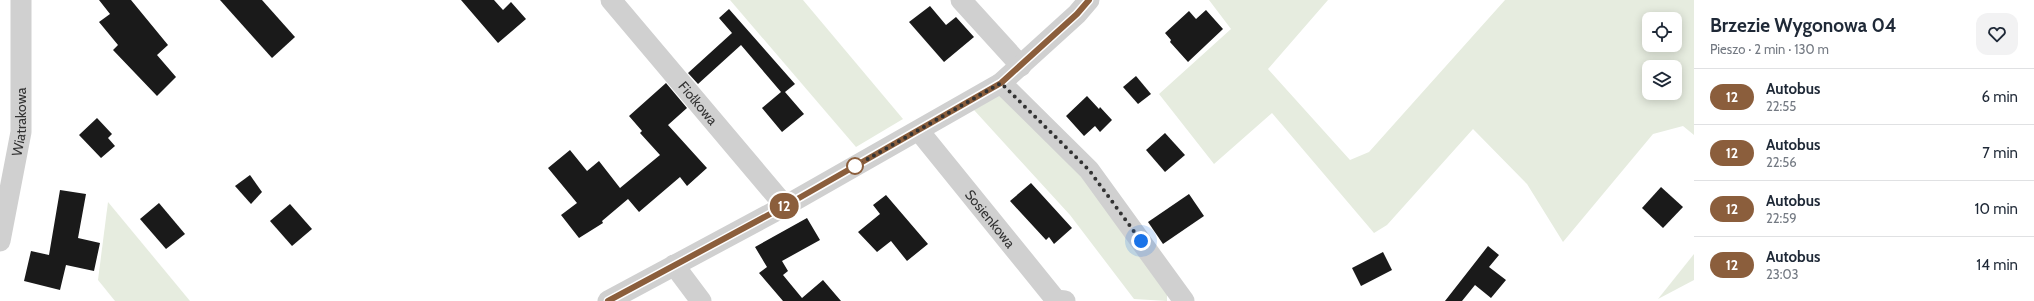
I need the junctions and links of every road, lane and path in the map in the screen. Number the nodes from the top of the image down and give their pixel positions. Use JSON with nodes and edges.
{"nodes":[{"id":1,"x":20,"y":0,"type":"edge"},
{"id":2,"x":611,"y":0,"type":"edge"},
{"id":3,"x":961,"y":0,"type":"edge"},
{"id":4,"x":1089,"y":0,"type":"edge"},
{"id":5,"x":1021,"y":66,"type":"junction"},
{"id":6,"x":1001,"y":83,"type":"junction"},
{"id":7,"x":919,"y":131,"type":"junction"},
{"id":8,"x":785,"y":206,"type":"junction"},
{"id":9,"x":0,"y":241,"type":"edge"},
{"id":10,"x":674,"y":265,"type":"junction"},
{"id":11,"x":608,"y":301,"type":"edge"},
{"id":12,"x":701,"y":301,"type":"edge"},
{"id":13,"x":1065,"y":301,"type":"edge"},
{"id":14,"x":1184,"y":301,"type":"edge"}],
"edges":[{"from":1,"to":9,"type":"street","name":"Wiatrakowa"},
{"from":2,"to":8,"type":"street","name":"Fiołkowa"},
{"from":3,"to":5,"type":"street"},
{"from":4,"to":5,"type":"street"},
{"from":5,"to":6,"type":"street"},
{"from":6,"to":7,"type":"street"},
{"from":6,"to":14,"type":"street"},
{"from":7,"to":8,"type":"street"},
{"from":7,"to":13,"type":"street","name":"Sosienkowa"},
{"from":8,"to":10,"type":"street"},
{"from":10,"to":11,"type":"street"},
{"from":10,"to":12,"type":"street"}]}
